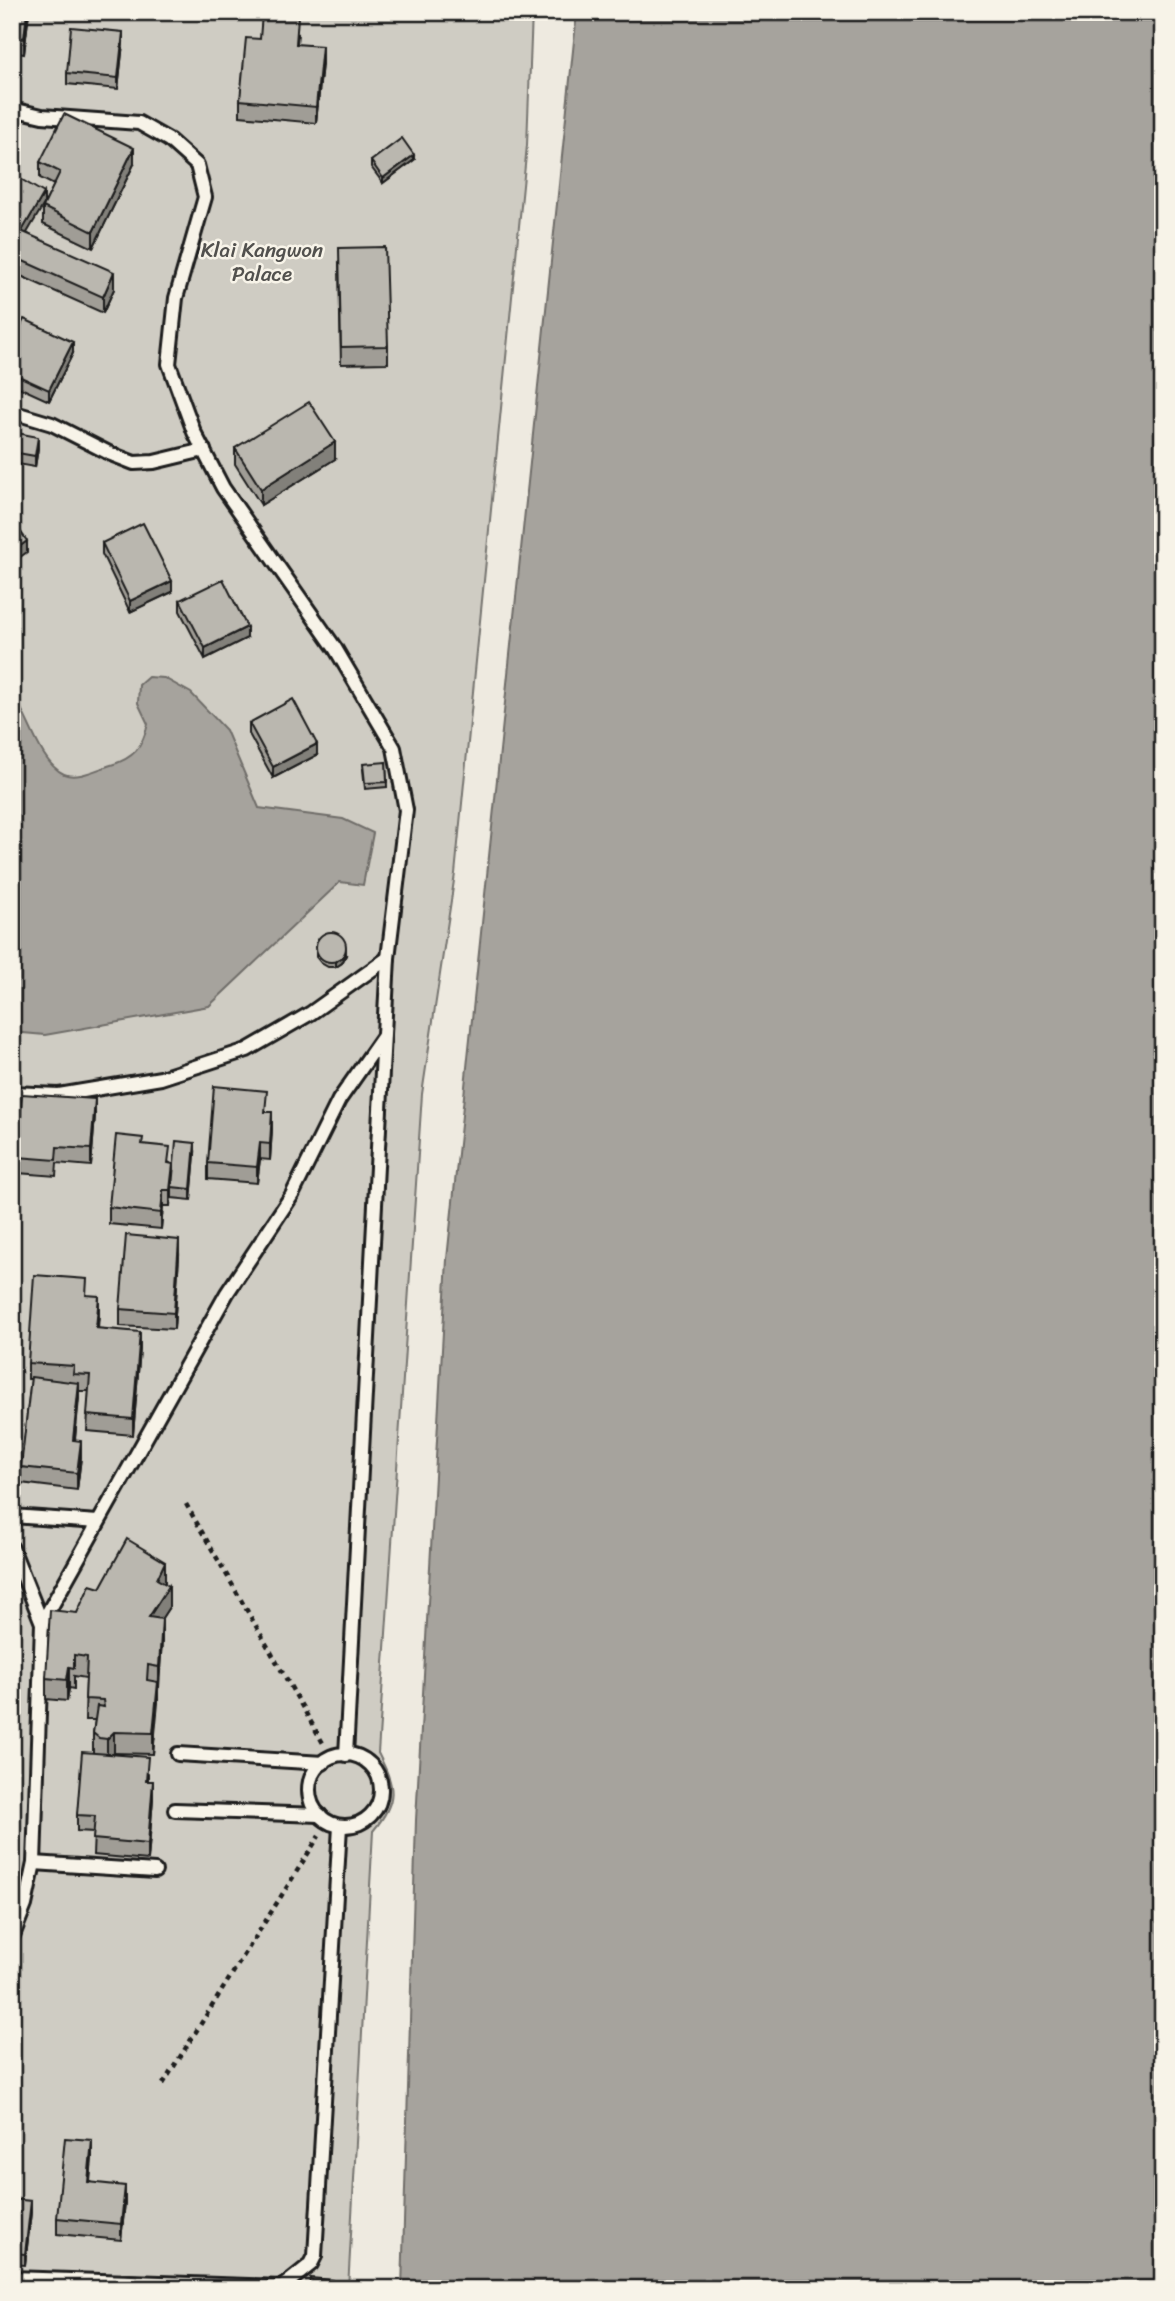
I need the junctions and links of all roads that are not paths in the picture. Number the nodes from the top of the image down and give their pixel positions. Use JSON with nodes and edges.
{"nodes":[{"id":1,"x":12,"y":109,"type":"edge"},
{"id":2,"x":12,"y":412,"type":"edge"},
{"id":3,"x":204,"y":450,"type":"junction"},
{"id":4,"x":388,"y":958,"type":"junction"},
{"id":5,"x":384,"y":1035,"type":"junction"},
{"id":6,"x":12,"y":1093,"type":"edge"},
{"id":7,"x":12,"y":1516,"type":"edge"},
{"id":8,"x":98,"y":1522,"type":"junction"},
{"id":9,"x":12,"y":1548,"type":"edge"},
{"id":10,"x":42,"y":1623,"type":"junction"},
{"id":11,"x":178,"y":1754,"type":"dead end"},
{"id":12,"x":346,"y":1755,"type":"junction"},
{"id":13,"x":327,"y":1760,"type":"junction"},
{"id":14,"x":175,"y":1810,"type":"dead end"},
{"id":15,"x":329,"y":1821,"type":"junction"},
{"id":16,"x":34,"y":1863,"type":"junction"},
{"id":17,"x":155,"y":1871,"type":"dead end"},
{"id":18,"x":12,"y":1938,"type":"edge"},
{"id":19,"x":12,"y":2278,"type":"edge"}],
"edges":[{"from":1,"to":3,"type":"lane"},
{"from":2,"to":3,"type":"lane"},
{"from":3,"to":4,"type":"lane"},
{"from":4,"to":5,"type":"lane"},
{"from":4,"to":6,"type":"lane"},
{"from":5,"to":8,"type":"lane"},
{"from":5,"to":12,"type":"lane"},
{"from":7,"to":8,"type":"lane"},
{"from":8,"to":10,"type":"lane"},
{"from":9,"to":10,"type":"lane"},
{"from":10,"to":16,"type":"lane"},
{"from":11,"to":13,"type":"lane"},
{"from":12,"to":13,"type":"lane"},
{"from":12,"to":15,"type":"lane"},
{"from":13,"to":15,"type":"lane"},
{"from":14,"to":15,"type":"lane"},
{"from":15,"to":19,"type":"lane"},
{"from":16,"to":17,"type":"lane"},
{"from":16,"to":18,"type":"lane"}]}
